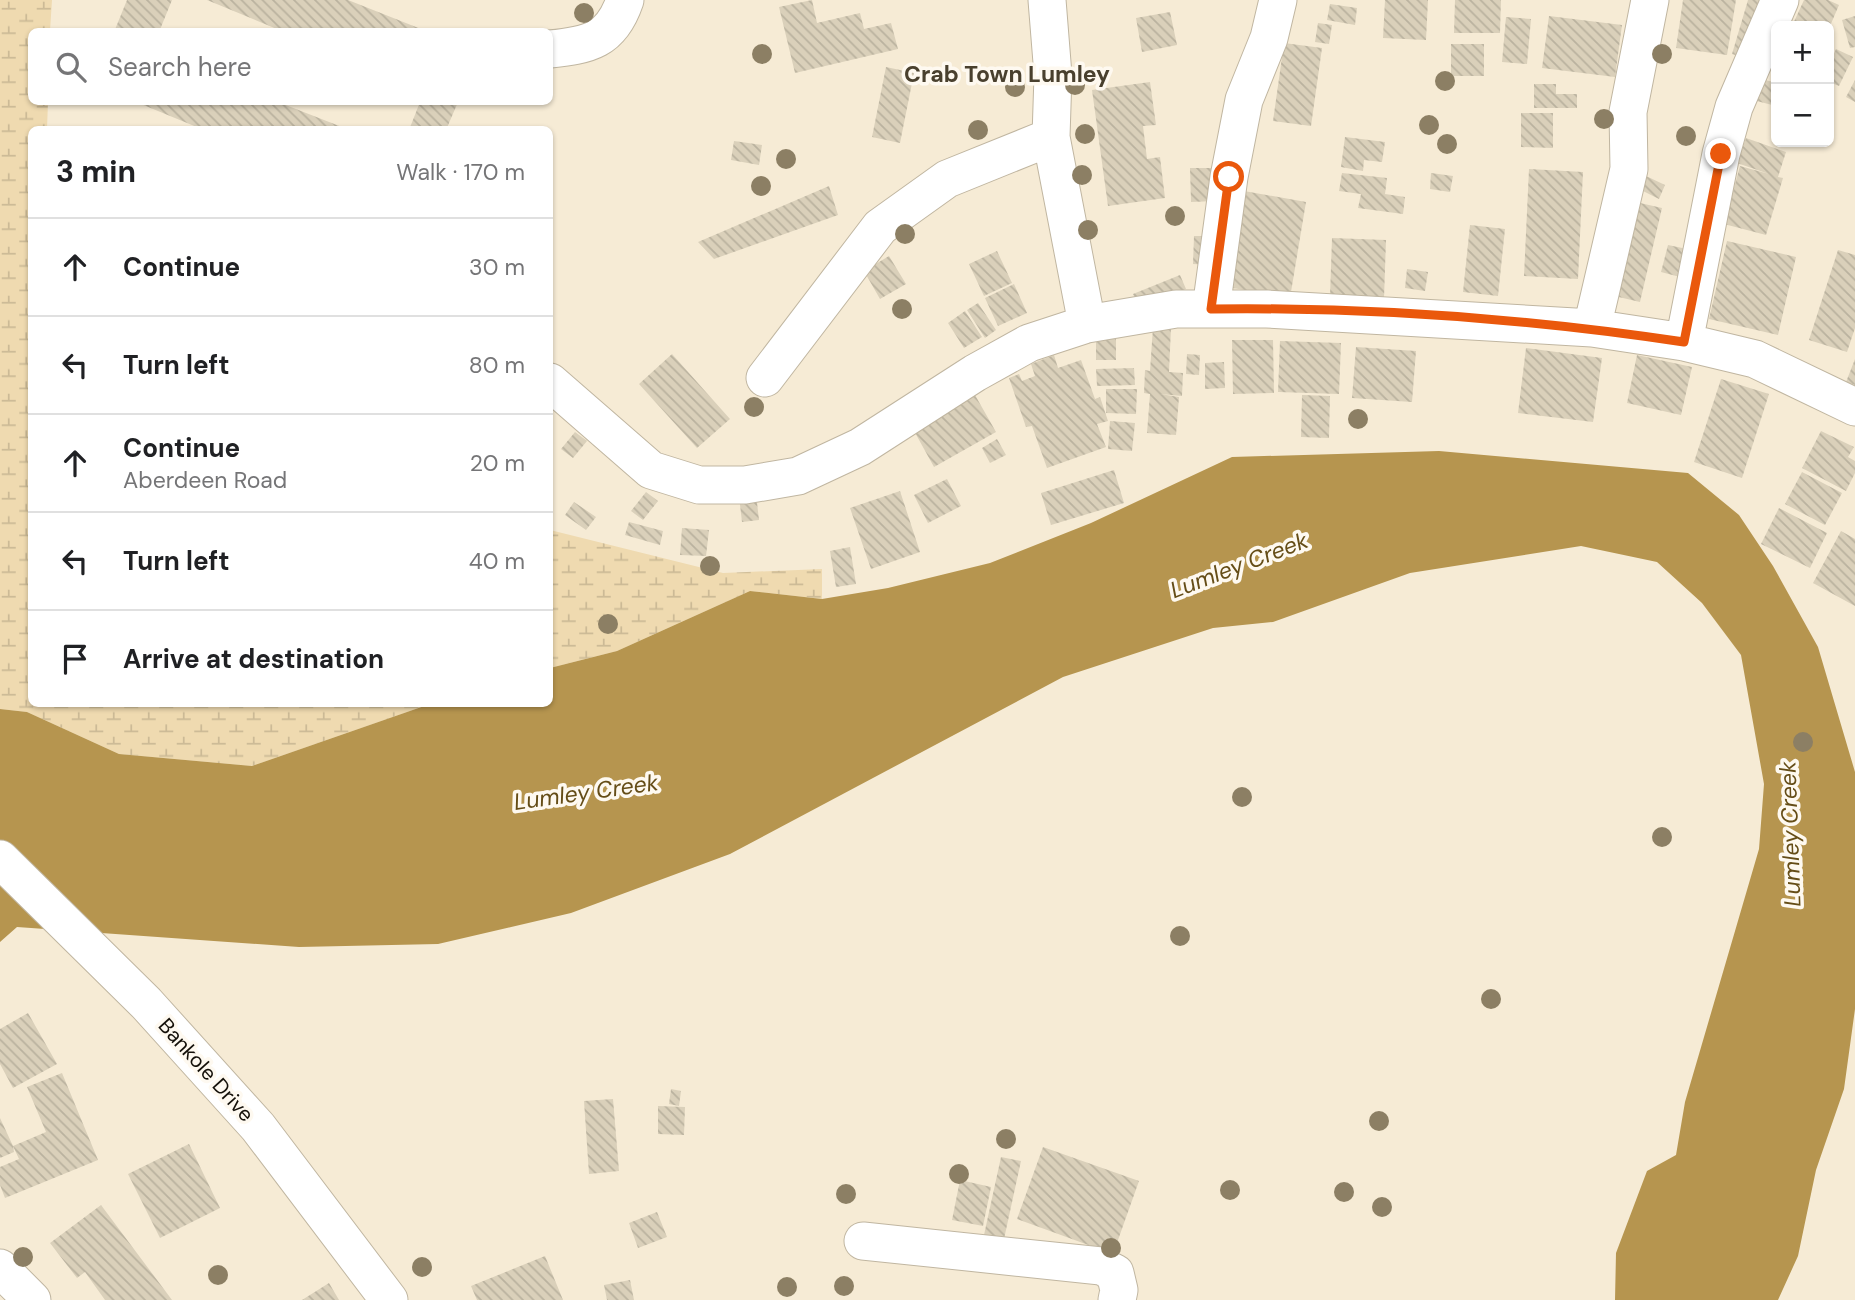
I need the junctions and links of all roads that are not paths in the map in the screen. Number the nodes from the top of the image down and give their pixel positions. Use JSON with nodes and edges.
{"nodes":[{"id":1,"x":625,"y":0,"type":"edge"},
{"id":2,"x":1047,"y":0,"type":"edge"},
{"id":3,"x":1278,"y":0,"type":"edge"},
{"id":4,"x":1650,"y":0,"type":"edge"},
{"id":5,"x":1780,"y":0,"type":"edge"},
{"id":6,"x":553,"y":49,"type":"edge"},
{"id":7,"x":1051,"y":137,"type":"junction"},
{"id":8,"x":1211,"y":309,"type":"junction"},
{"id":9,"x":1087,"y":324,"type":"junction"},
{"id":10,"x":1592,"y":328,"type":"junction"},
{"id":11,"x":1684,"y":342,"type":"junction"},
{"id":12,"x":765,"y":378,"type":"dead end"},
{"id":13,"x":553,"y":385,"type":"edge"},
{"id":14,"x":1855,"y":407,"type":"edge"},
{"id":15,"x":0,"y":859,"type":"edge"},
{"id":16,"x":863,"y":1241,"type":"dead end"},
{"id":17,"x":0,"y":1268,"type":"edge"},
{"id":18,"x":32,"y":1300,"type":"edge"},
{"id":19,"x":389,"y":1300,"type":"edge"},
{"id":20,"x":1117,"y":1300,"type":"edge"}],
"edges":[{"from":1,"to":6,"type":"street"},
{"from":2,"to":7,"type":"street"},
{"from":3,"to":8,"type":"street"},
{"from":4,"to":10,"type":"street"},
{"from":5,"to":11,"type":"street"},
{"from":7,"to":9,"type":"street"},
{"from":7,"to":12,"type":"street"},
{"from":8,"to":9,"type":"street"},
{"from":8,"to":10,"type":"street"},
{"from":9,"to":13,"type":"street"},
{"from":10,"to":11,"type":"street"},
{"from":11,"to":14,"type":"street"},
{"from":15,"to":19,"type":"street","name":"Bankole Drive"},
{"from":16,"to":20,"type":"street"},
{"from":17,"to":18,"type":"street"}]}
